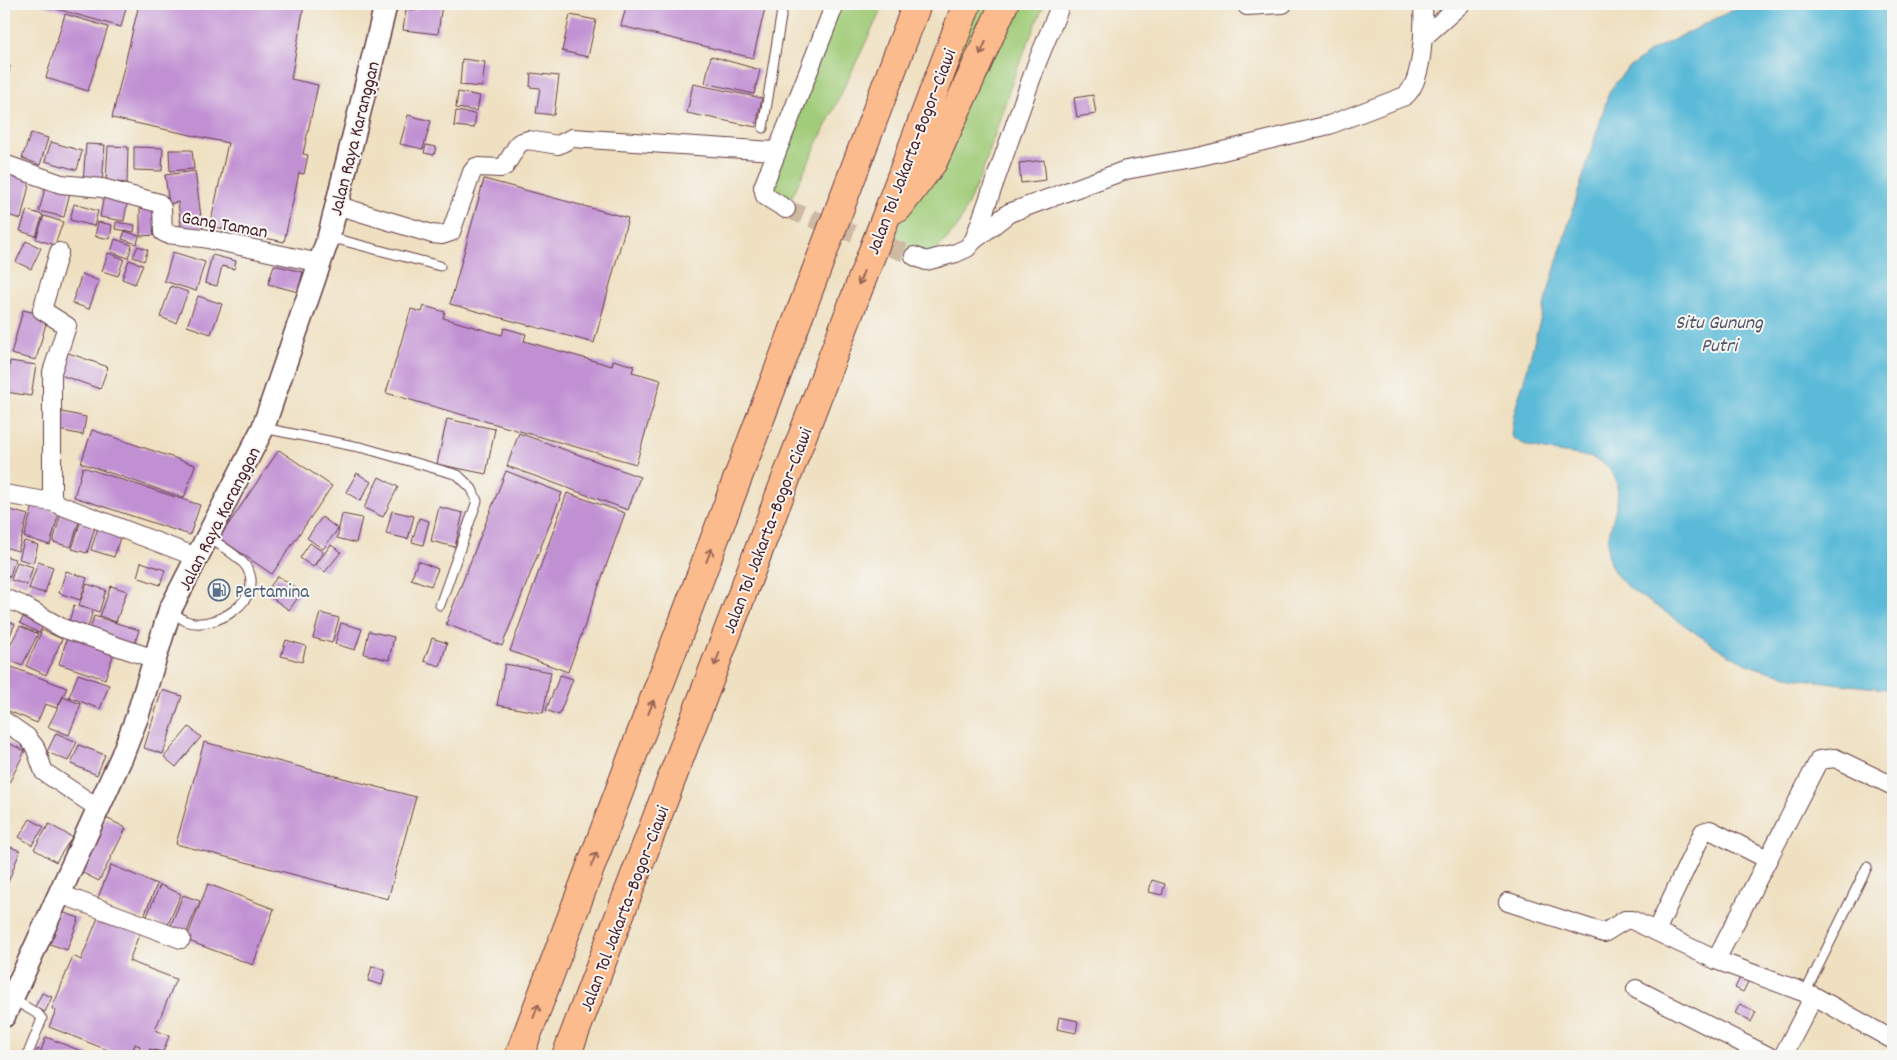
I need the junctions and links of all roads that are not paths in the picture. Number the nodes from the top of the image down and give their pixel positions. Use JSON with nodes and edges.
{"nodes":[{"id":1,"x":386,"y":4,"type":"edge"},
{"id":2,"x":783,"y":4,"type":"edge"},
{"id":3,"x":835,"y":4,"type":"edge"},
{"id":4,"x":917,"y":4,"type":"edge"},
{"id":5,"x":967,"y":4,"type":"edge"},
{"id":6,"x":1004,"y":4,"type":"edge"},
{"id":7,"x":1061,"y":4,"type":"edge"},
{"id":8,"x":1283,"y":4,"type":"edge"},
{"id":9,"x":1423,"y":4,"type":"edge"},
{"id":10,"x":1461,"y":4,"type":"edge"},
{"id":11,"x":1247,"y":6,"type":"dead end"},
{"id":12,"x":1424,"y":38,"type":"junction"},
{"id":13,"x":763,"y":128,"type":"dead end"},
{"id":14,"x":775,"y":151,"type":"junction"},
{"id":15,"x":4,"y":164,"type":"edge"},
{"id":16,"x":336,"y":205,"type":"junction"},
{"id":17,"x":786,"y":209,"type":"tunnel mouth"},
{"id":18,"x":879,"y":233,"type":"junction"},
{"id":19,"x":329,"y":236,"type":"junction"},
{"id":20,"x":974,"y":240,"type":"junction"},
{"id":21,"x":59,"y":252,"type":"dead end"},
{"id":22,"x":914,"y":256,"type":"tunnel mouth"},
{"id":23,"x":320,"y":263,"type":"junction"},
{"id":24,"x":440,"y":266,"type":"dead end"},
{"id":25,"x":263,"y":428,"type":"junction"},
{"id":26,"x":4,"y":494,"type":"edge"},
{"id":27,"x":52,"y":502,"type":"junction"},
{"id":28,"x":209,"y":537,"type":"junction"},
{"id":29,"x":199,"y":558,"type":"junction"},
{"id":30,"x":4,"y":598,"type":"edge"},
{"id":31,"x":440,"y":605,"type":"dead end"},
{"id":32,"x":170,"y":610,"type":"junction"},
{"id":33,"x":155,"y":659,"type":"junction"},
{"id":34,"x":4,"y":721,"type":"edge"},
{"id":35,"x":1893,"y":786,"type":"edge"},
{"id":36,"x":98,"y":808,"type":"junction"},
{"id":37,"x":1767,"y":860,"type":"junction"},
{"id":38,"x":1867,"y":867,"type":"dead end"},
{"id":39,"x":60,"y":894,"type":"junction"},
{"id":40,"x":1508,"y":902,"type":"dead end"},
{"id":41,"x":1656,"y":931,"type":"junction"},
{"id":42,"x":181,"y":939,"type":"dead end"},
{"id":43,"x":1716,"y":960,"type":"junction"},
{"id":44,"x":1636,"y":988,"type":"dead end"},
{"id":45,"x":1810,"y":994,"type":"junction"},
{"id":46,"x":8,"y":1007,"type":"edge"},
{"id":47,"x":1893,"y":1040,"type":"edge"},
{"id":48,"x":27,"y":1056,"type":"edge"},
{"id":49,"x":519,"y":1056,"type":"edge"},
{"id":50,"x":566,"y":1056,"type":"edge"},
{"id":51,"x":1768,"y":1056,"type":"edge"},
{"id":52,"x":1783,"y":1056,"type":"edge"}],
"edges":[{"from":1,"to":16,"type":"street","name":"Jalan Raya Karanggan"},
{"from":2,"to":13,"type":"lane"},
{"from":3,"to":14,"type":"street"},
{"from":49,"to":4,"type":"highway","one_way":true},
{"from":5,"to":18,"type":"highway","name":"Jalan Tol Jakarta–Bogor–Ciawi"},
{"from":6,"to":18,"type":"highway","one_way":true},
{"from":7,"to":20,"type":"street"},
{"from":8,"to":11,"type":"street"},
{"from":9,"to":12,"type":"street"},
{"from":10,"to":12,"type":"street"},
{"from":12,"to":20,"type":"street"},
{"from":14,"to":16,"type":"street"},
{"from":14,"to":17,"type":"street"},
{"from":15,"to":23,"type":"street","name":"Gang Taman"},
{"from":16,"to":19,"type":"street","name":"Jalan Raya Karanggan"},
{"from":18,"to":50,"type":"highway","name":"Jalan Tol Jakarta–Bogor–Ciawi","one_way":true},
{"from":19,"to":23,"type":"street","name":"Jalan Raya Karanggan"},
{"from":19,"to":24,"type":"lane"},
{"from":20,"to":22,"type":"street"},
{"from":21,"to":27,"type":"street"},
{"from":23,"to":25,"type":"street","name":"Jalan Raya Karanggan"},
{"from":25,"to":28,"type":"street","name":"Jalan Raya Karanggan"},
{"from":25,"to":31,"type":"lane"},
{"from":26,"to":27,"type":"street"},
{"from":27,"to":29,"type":"street"},
{"from":28,"to":29,"type":"street","name":"Jalan Raya Karanggan"},
{"from":28,"to":32,"type":"lane"},
{"from":29,"to":32,"type":"street","name":"Jalan Raya Karanggan"},
{"from":30,"to":33,"type":"street"},
{"from":32,"to":33,"type":"street","name":"Jalan Raya Karanggan"},
{"from":33,"to":36,"type":"street","name":"Jalan Raya Karanggan"},
{"from":34,"to":36,"type":"street"},
{"from":35,"to":37,"type":"street"},
{"from":36,"to":39,"type":"street","name":"Jalan Raya Karanggan"},
{"from":37,"to":41,"type":"street"},
{"from":37,"to":43,"type":"street"},
{"from":38,"to":45,"type":"lane"},
{"from":39,"to":42,"type":"street"},
{"from":39,"to":46,"type":"street","name":"Jalan Raya Karanggan"},
{"from":40,"to":41,"type":"street"},
{"from":41,"to":43,"type":"street"},
{"from":43,"to":45,"type":"street"},
{"from":44,"to":51,"type":"street"},
{"from":45,"to":47,"type":"street"},
{"from":45,"to":52,"type":"street"},
{"from":46,"to":48,"type":"lane"}]}
